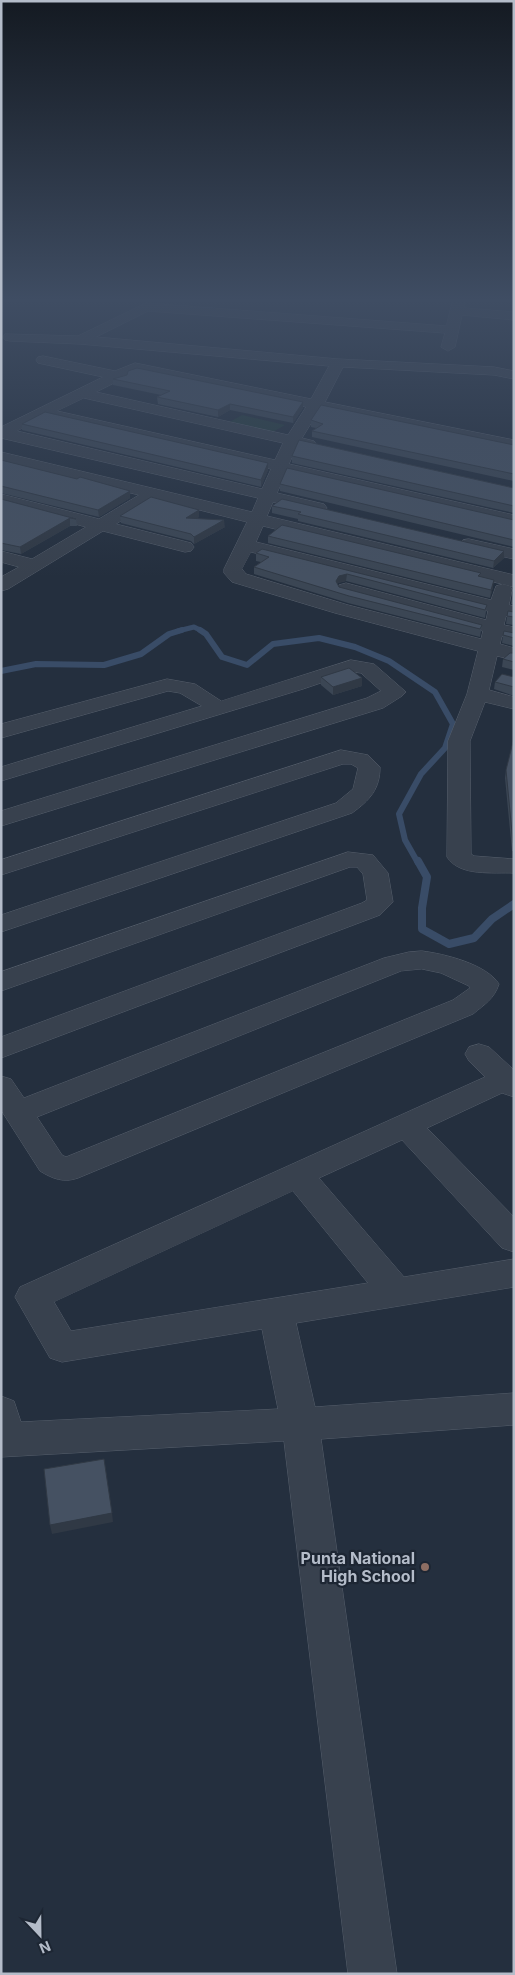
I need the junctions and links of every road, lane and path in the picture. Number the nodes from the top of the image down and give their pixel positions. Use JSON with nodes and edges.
{"nodes":[{"id":1,"x":160,"y":392,"type":"edge"},
{"id":2,"x":258,"y":392,"type":"edge"},
{"id":3,"x":279,"y":392,"type":"edge"},
{"id":4,"x":322,"y":392,"type":"edge"},
{"id":5,"x":80,"y":393,"type":"joint"},
{"id":6,"x":276,"y":396,"type":"junction"},
{"id":7,"x":60,"y":403,"type":"junction"},
{"id":8,"x":42,"y":412,"type":"junction"},
{"id":9,"x":24,"y":421,"type":"junction"},
{"id":10,"x":2,"y":433,"type":"edge"},
{"id":11,"x":320,"y":439,"type":"edge"},
{"id":12,"x":294,"y":441,"type":"junction"},
{"id":13,"x":514,"y":445,"type":"edge"},
{"id":14,"x":1,"y":457,"type":"edge"},
{"id":15,"x":514,"y":459,"type":"edge"},
{"id":16,"x":152,"y":494,"type":"junction"},
{"id":17,"x":267,"y":497,"type":"junction"},
{"id":18,"x":1,"y":499,"type":"edge"},
{"id":19,"x":514,"y":504,"type":"edge"},
{"id":20,"x":333,"y":512,"type":"edge"},
{"id":21,"x":257,"y":520,"type":"junction"},
{"id":22,"x":514,"y":520,"type":"edge"},
{"id":23,"x":100,"y":525,"type":"junction"},
{"id":24,"x":53,"y":532,"type":"edge"},
{"id":25,"x":514,"y":536,"type":"edge"},
{"id":26,"x":77,"y":539,"type":"junction"},
{"id":27,"x":457,"y":541,"type":"edge"},
{"id":28,"x":246,"y":545,"type":"junction"},
{"id":29,"x":185,"y":548,"type":"dead end"},
{"id":30,"x":514,"y":554,"type":"edge"},
{"id":31,"x":1,"y":556,"type":"edge"},
{"id":32,"x":34,"y":565,"type":"junction"},
{"id":33,"x":263,"y":566,"type":"edge"},
{"id":34,"x":511,"y":576,"type":"edge"},
{"id":35,"x":3,"y":582,"type":"edge"},
{"id":36,"x":507,"y":610,"type":"edge"},
{"id":37,"x":494,"y":628,"type":"junction"},
{"id":38,"x":514,"y":633,"type":"edge"},
{"id":39,"x":489,"y":647,"type":"junction"},
{"id":40,"x":514,"y":654,"type":"edge"},
{"id":41,"x":484,"y":670,"type":"junction"},
{"id":42,"x":506,"y":676,"type":"edge"},
{"id":43,"x":478,"y":694,"type":"junction"},
{"id":44,"x":514,"y":703,"type":"edge"},
{"id":45,"x":217,"y":708,"type":"junction"},
{"id":46,"x":1,"y":731,"type":"edge"},
{"id":47,"x":1,"y":774,"type":"edge"},
{"id":48,"x":1,"y":819,"type":"edge"},
{"id":49,"x":514,"y":866,"type":"edge"},
{"id":50,"x":1,"y":868,"type":"edge"},
{"id":51,"x":1,"y":924,"type":"edge"},
{"id":52,"x":1,"y":982,"type":"edge"},
{"id":53,"x":1,"y":1048,"type":"edge"},
{"id":54,"x":479,"y":1054,"type":"dead end"},
{"id":55,"x":510,"y":1083,"type":"edge"},
{"id":56,"x":1,"y":1086,"type":"edge"},
{"id":57,"x":19,"y":1112,"type":"junction"},
{"id":58,"x":406,"y":1125,"type":"junction"},
{"id":59,"x":298,"y":1175,"type":"junction"},
{"id":60,"x":514,"y":1240,"type":"edge"},
{"id":61,"x":514,"y":1273,"type":"edge"},
{"id":62,"x":396,"y":1292,"type":"junction"},
{"id":63,"x":276,"y":1311,"type":"junction"},
{"id":64,"x":514,"y":1409,"type":"edge"},
{"id":65,"x":300,"y":1424,"type":"junction"},
{"id":66,"x":3,"y":1431,"type":"edge"},
{"id":67,"x":373,"y":1974,"type":"edge"}],
"edges":[{"from":1,"to":12,"type":"street"},
{"from":2,"to":6,"type":"street"},
{"from":3,"to":6,"type":"street"},
{"from":4,"to":12,"type":"street"},
{"from":5,"to":7,"type":"street"},
{"from":5,"to":12,"type":"street"},
{"from":6,"to":12,"type":"street"},
{"from":7,"to":8,"type":"street"},
{"from":7,"to":12,"type":"street"},
{"from":8,"to":9,"type":"street"},
{"from":8,"to":12,"type":"street"},
{"from":9,"to":10,"type":"street"},
{"from":9,"to":12,"type":"street"},
{"from":10,"to":17,"type":"street"},
{"from":11,"to":12,"type":"street"},
{"from":12,"to":13,"type":"street"},
{"from":12,"to":15,"type":"street"},
{"from":12,"to":17,"type":"street"},
{"from":12,"to":19,"type":"street"},
{"from":12,"to":22,"type":"street"},
{"from":12,"to":25,"type":"street"},
{"from":14,"to":16,"type":"street"},
{"from":16,"to":21,"type":"street"},
{"from":16,"to":23,"type":"street"},
{"from":17,"to":20,"type":"street"},
{"from":17,"to":21,"type":"street"},
{"from":18,"to":23,"type":"street"},
{"from":21,"to":28,"type":"street"},
{"from":21,"to":34,"type":"street"},
{"from":23,"to":26,"type":"street"},
{"from":23,"to":29,"type":"street"},
{"from":24,"to":26,"type":"street"},
{"from":26,"to":32,"type":"street"},
{"from":27,"to":30,"type":"street"},
{"from":28,"to":36,"type":"street"},
{"from":28,"to":39,"type":"street"},
{"from":31,"to":32,"type":"street"},
{"from":32,"to":35,"type":"street"},
{"from":33,"to":37,"type":"street"},
{"from":34,"to":36,"type":"street"},
{"from":36,"to":37,"type":"street"},
{"from":37,"to":38,"type":"street"},
{"from":37,"to":39,"type":"street"},
{"from":39,"to":40,"type":"street"},
{"from":39,"to":41,"type":"street"},
{"from":41,"to":42,"type":"street"},
{"from":41,"to":43,"type":"street"},
{"from":43,"to":44,"type":"street"},
{"from":43,"to":49,"type":"street"},
{"from":45,"to":46,"type":"street"},
{"from":45,"to":47,"type":"street"},
{"from":45,"to":48,"type":"street"},
{"from":50,"to":51,"type":"street"},
{"from":52,"to":53,"type":"street"},
{"from":54,"to":55,"type":"street"},
{"from":55,"to":58,"type":"street"},
{"from":56,"to":57,"type":"street"},
{"from":57,"to":57,"type":"street"},
{"from":58,"to":59,"type":"street"},
{"from":58,"to":60,"type":"street"},
{"from":59,"to":62,"type":"street"},
{"from":59,"to":63,"type":"street"},
{"from":61,"to":62,"type":"street"},
{"from":62,"to":63,"type":"street"},
{"from":63,"to":65,"type":"street"},
{"from":64,"to":65,"type":"street"},
{"from":65,"to":66,"type":"street"},
{"from":65,"to":67,"type":"street"}]}
